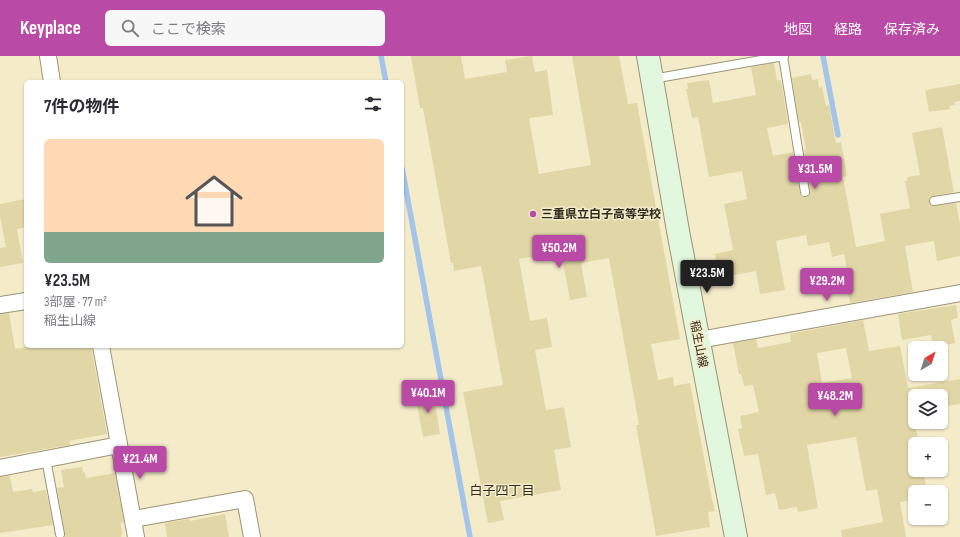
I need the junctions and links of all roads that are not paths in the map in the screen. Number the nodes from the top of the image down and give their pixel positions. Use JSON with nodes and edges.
{"nodes":[{"id":1,"x":48,"y":56,"type":"edge"},
{"id":2,"x":648,"y":56,"type":"edge"},
{"id":3,"x":783,"y":56,"type":"edge"},
{"id":4,"x":651,"y":79,"type":"junction"},
{"id":5,"x":52,"y":80,"type":"edge"},
{"id":6,"x":805,"y":192,"type":"dead end"},
{"id":7,"x":960,"y":197,"type":"edge"},
{"id":8,"x":934,"y":201,"type":"dead end"},
{"id":9,"x":960,"y":293,"type":"edge"},
{"id":10,"x":24,"y":301,"type":"edge"},
{"id":11,"x":0,"y":305,"type":"edge"},
{"id":12,"x":699,"y":340,"type":"junction"},
{"id":13,"x":101,"y":348,"type":"edge"},
{"id":14,"x":119,"y":445,"type":"junction"},
{"id":15,"x":46,"y":460,"type":"junction"},
{"id":16,"x":0,"y":468,"type":"edge"},
{"id":17,"x":134,"y":519,"type":"junction"},
{"id":18,"x":60,"y":534,"type":"dead end"},
{"id":19,"x":136,"y":537,"type":"edge"},
{"id":20,"x":252,"y":537,"type":"edge"},
{"id":21,"x":736,"y":537,"type":"edge"}],
"edges":[{"from":1,"to":5,"type":"street"},
{"from":2,"to":4,"type":"main road","name":"稲生山線"},
{"from":3,"to":4,"type":"lane"},
{"from":3,"to":6,"type":"lane"},
{"from":4,"to":12,"type":"main road","name":"稲生山線"},
{"from":7,"to":8,"type":"lane"},
{"from":9,"to":12,"type":"street"},
{"from":10,"to":11,"type":"street"},
{"from":12,"to":21,"type":"main road","name":"稲生山線"},
{"from":13,"to":14,"type":"street"},
{"from":14,"to":15,"type":"street"},
{"from":14,"to":17,"type":"street"},
{"from":15,"to":16,"type":"street"},
{"from":15,"to":18,"type":"lane"},
{"from":17,"to":19,"type":"street"},
{"from":17,"to":20,"type":"street"}]}
